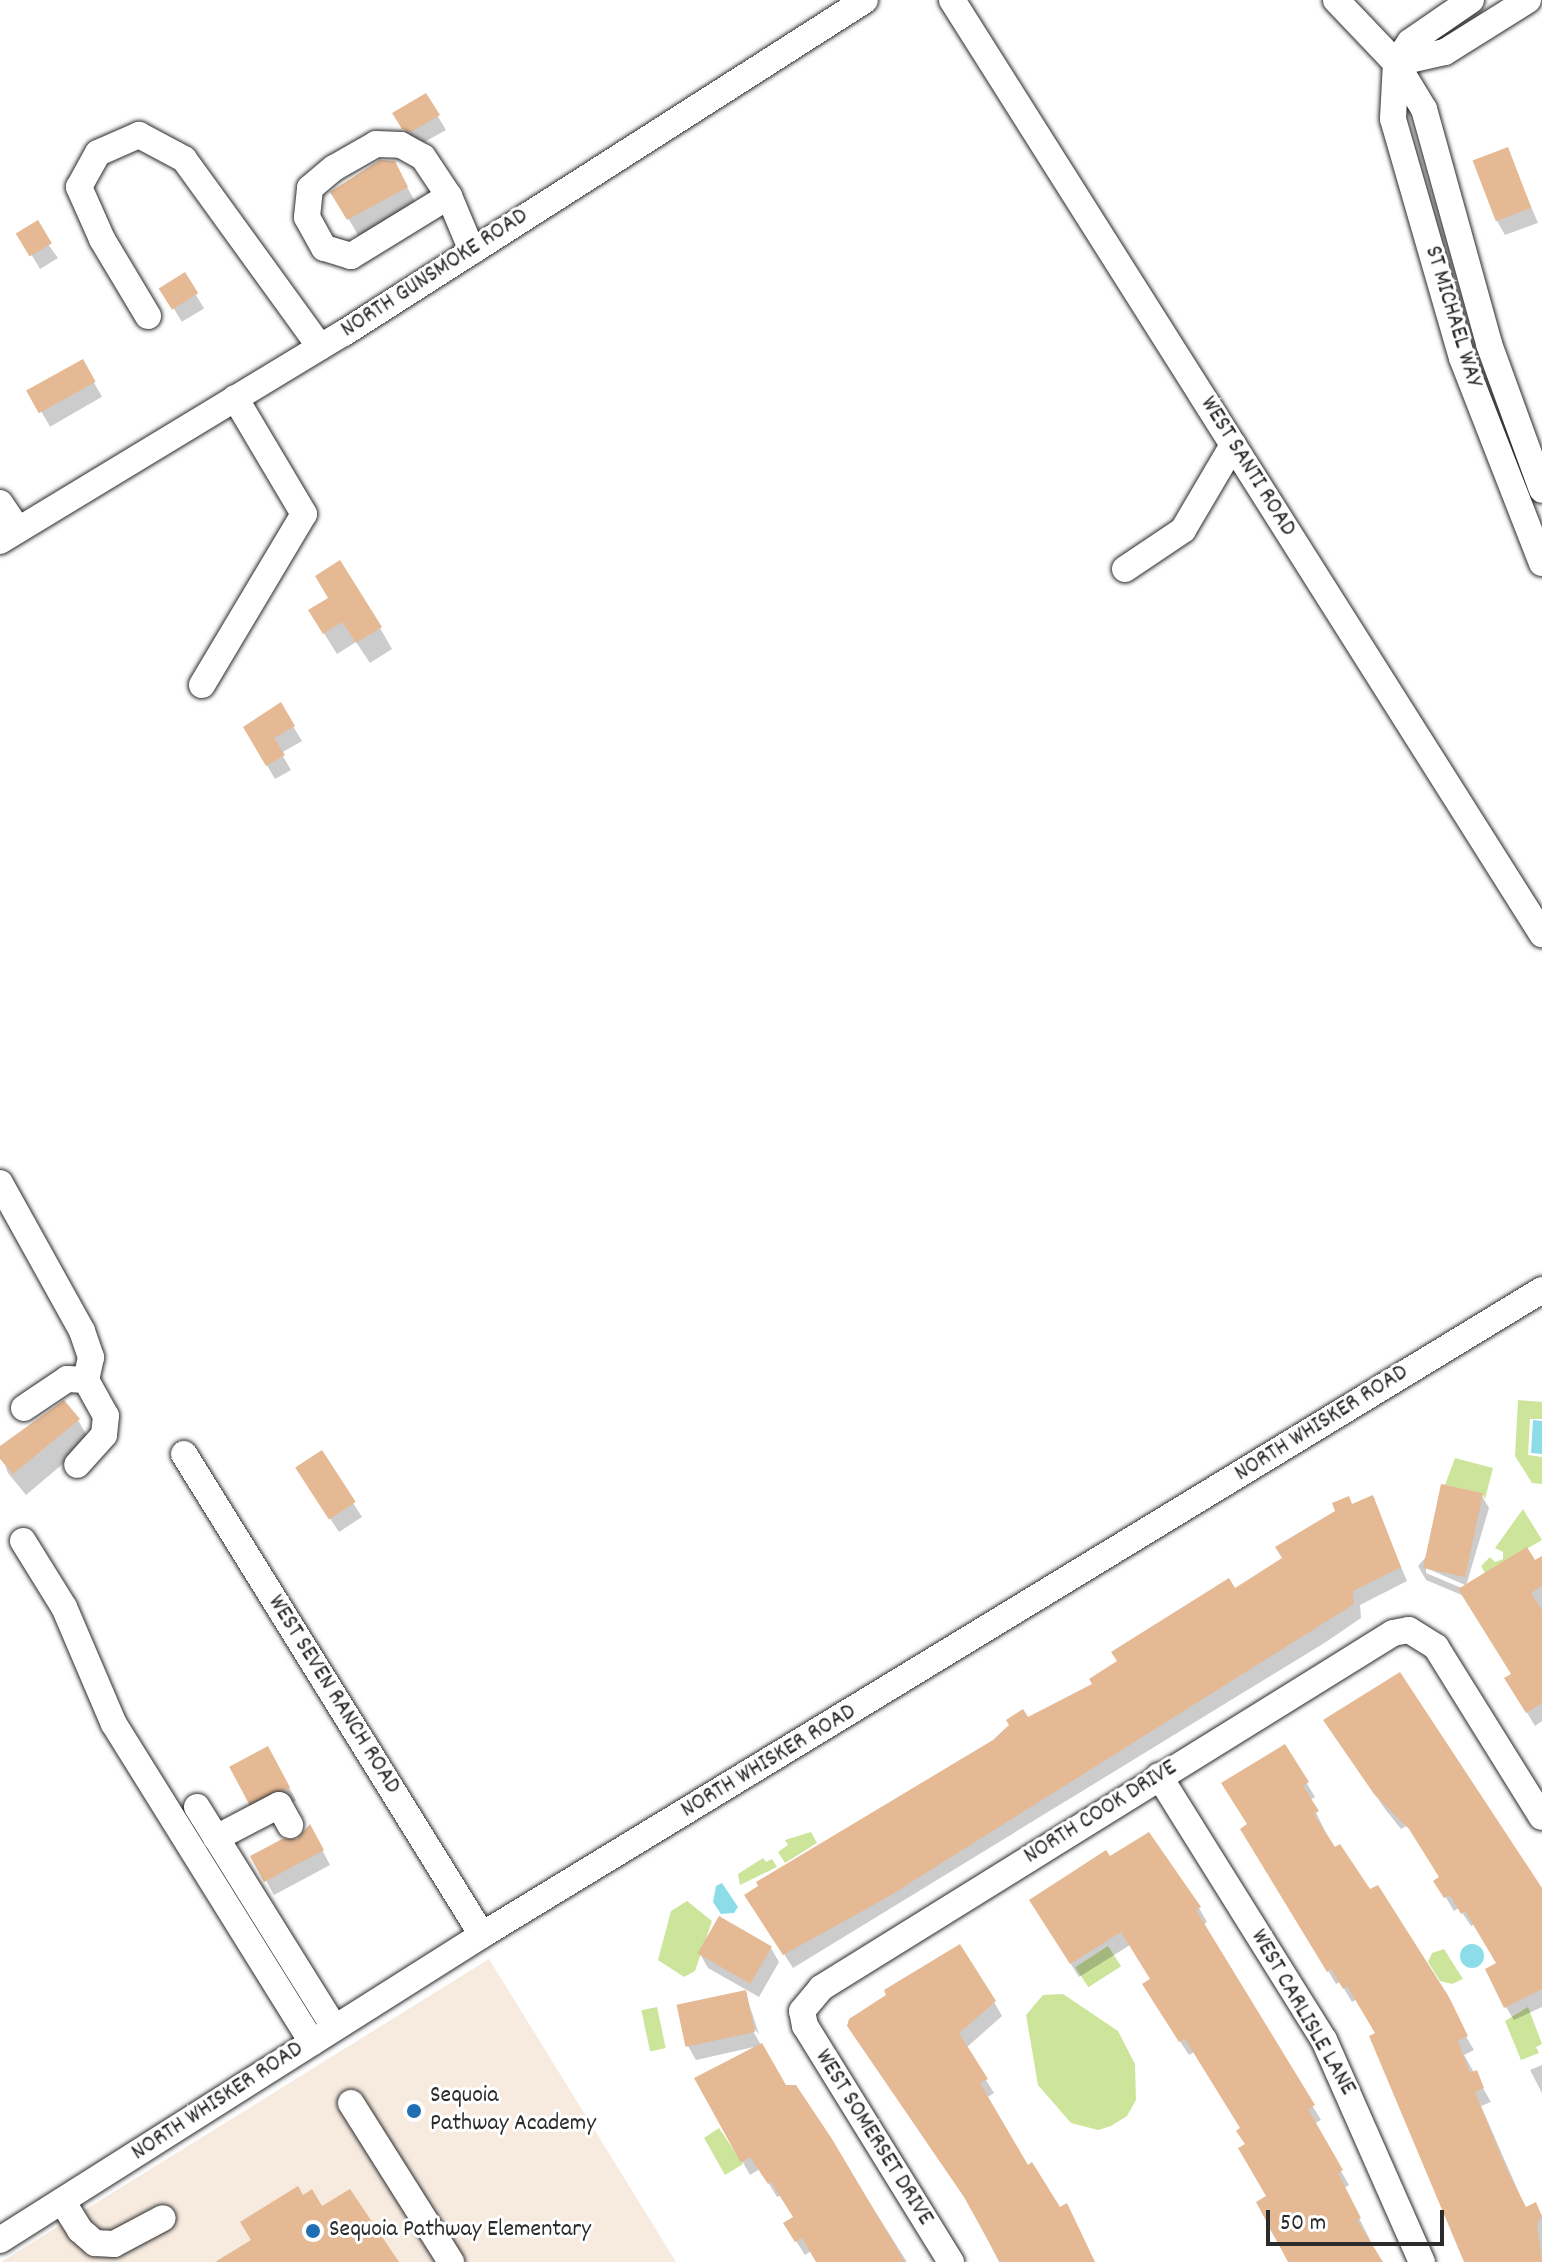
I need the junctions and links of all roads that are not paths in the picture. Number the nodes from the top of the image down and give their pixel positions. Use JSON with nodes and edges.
{"nodes":[{"id":1,"x":865,"y":0,"type":"edge"},
{"id":2,"x":952,"y":0,"type":"edge"},
{"id":3,"x":1336,"y":0,"type":"edge"},
{"id":4,"x":1471,"y":0,"type":"edge"},
{"id":5,"x":1528,"y":0,"type":"edge"},
{"id":6,"x":1396,"y":63,"type":"junction"},
{"id":7,"x":449,"y":196,"type":"junction"},
{"id":8,"x":472,"y":251,"type":"junction"},
{"id":9,"x":148,"y":316,"type":"dead end"},
{"id":10,"x":1481,"y":321,"type":"junction"},
{"id":11,"x":1454,"y":330,"type":"junction"},
{"id":12,"x":320,"y":347,"type":"junction"},
{"id":13,"x":235,"y":398,"type":"junction"},
{"id":14,"x":1233,"y":445,"type":"junction"},
{"id":15,"x":1542,"y":490,"type":"edge"},
{"id":16,"x":0,"y":503,"type":"edge"},
{"id":17,"x":9,"y":535,"type":"edge"},
{"id":18,"x":1542,"y":563,"type":"edge"},
{"id":19,"x":1125,"y":569,"type":"dead end"},
{"id":20,"x":202,"y":685,"type":"dead end"},
{"id":21,"x":1542,"y":934,"type":"edge"},
{"id":22,"x":0,"y":1183,"type":"edge"},
{"id":23,"x":1542,"y":1290,"type":"edge"},
{"id":24,"x":86,"y":1380,"type":"junction"},
{"id":25,"x":24,"y":1408,"type":"dead end"},
{"id":26,"x":184,"y":1454,"type":"dead end"},
{"id":27,"x":77,"y":1465,"type":"dead end"},
{"id":28,"x":23,"y":1541,"type":"dead end"},
{"id":29,"x":1159,"y":1776,"type":"junction"},
{"id":30,"x":197,"y":1807,"type":"dead end"},
{"id":31,"x":1541,"y":1813,"type":"edge"},
{"id":32,"x":290,"y":1825,"type":"dead end"},
{"id":33,"x":216,"y":1838,"type":"junction"},
{"id":34,"x":482,"y":1935,"type":"junction"},
{"id":35,"x":802,"y":2011,"type":"joint"},
{"id":36,"x":334,"y":2027,"type":"junction"},
{"id":37,"x":312,"y":2042,"type":"junction"},
{"id":38,"x":351,"y":2103,"type":"dead end"},
{"id":39,"x":62,"y":2201,"type":"junction"},
{"id":40,"x":163,"y":2218,"type":"dead end"},
{"id":41,"x":0,"y":2240,"type":"edge"},
{"id":42,"x":451,"y":2262,"type":"edge"},
{"id":43,"x":951,"y":2262,"type":"edge"},
{"id":44,"x":1422,"y":2262,"type":"edge"}],
"edges":[{"from":1,"to":8,"type":"street","name":"NORTH GUNSMOKE ROAD"},
{"from":2,"to":14,"type":"street","name":"WEST SANTI ROAD"},
{"from":3,"to":6,"type":"street","name":"ST MICHAEL WAY"},
{"from":4,"to":6,"type":"street"},
{"from":5,"to":6,"type":"street"},
{"from":6,"to":10,"type":"street","name":"ST MICHAEL WAY"},
{"from":6,"to":11,"type":"street","name":"ST MICHAEL WAY"},
{"from":7,"to":7,"type":"street"},
{"from":7,"to":8,"type":"street"},
{"from":8,"to":12,"type":"street","name":"NORTH GUNSMOKE ROAD"},
{"from":9,"to":12,"type":"street"},
{"from":10,"to":11,"type":"street"},
{"from":10,"to":15,"type":"street","name":"ST MICHAEL WAY"},
{"from":11,"to":18,"type":"street","name":"ST MICHAEL WAY"},
{"from":12,"to":13,"type":"street","name":"NORTH GUNSMOKE ROAD"},
{"from":13,"to":17,"type":"street","name":"NORTH GUNSMOKE ROAD"},
{"from":13,"to":20,"type":"street"},
{"from":14,"to":19,"type":"street"},
{"from":14,"to":21,"type":"street","name":"WEST SANTI ROAD"},
{"from":16,"to":17,"type":"street"},
{"from":22,"to":24,"type":"street"},
{"from":23,"to":34,"type":"street","name":"NORTH WHISKER ROAD"},
{"from":24,"to":25,"type":"street"},
{"from":24,"to":27,"type":"street"},
{"from":26,"to":34,"type":"street","name":"WEST SEVEN RANCH ROAD"},
{"from":28,"to":37,"type":"street"},
{"from":29,"to":31,"type":"street","name":"NORTH COOK DRIVE"},
{"from":29,"to":35,"type":"street","name":"NORTH COOK DRIVE"},
{"from":29,"to":44,"type":"street","name":"WEST CARLISLE LANE"},
{"from":30,"to":33,"type":"street"},
{"from":32,"to":33,"type":"street"},
{"from":33,"to":36,"type":"street"},
{"from":34,"to":36,"type":"street","name":"NORTH WHISKER ROAD"},
{"from":35,"to":43,"type":"street","name":"WEST SOMERSET DRIVE"},
{"from":36,"to":37,"type":"street","name":"NORTH WHISKER ROAD"},
{"from":37,"to":39,"type":"street","name":"NORTH WHISKER ROAD"},
{"from":38,"to":42,"type":"street"},
{"from":39,"to":40,"type":"street"},
{"from":39,"to":41,"type":"street","name":"NORTH WHISKER ROAD"}]}
